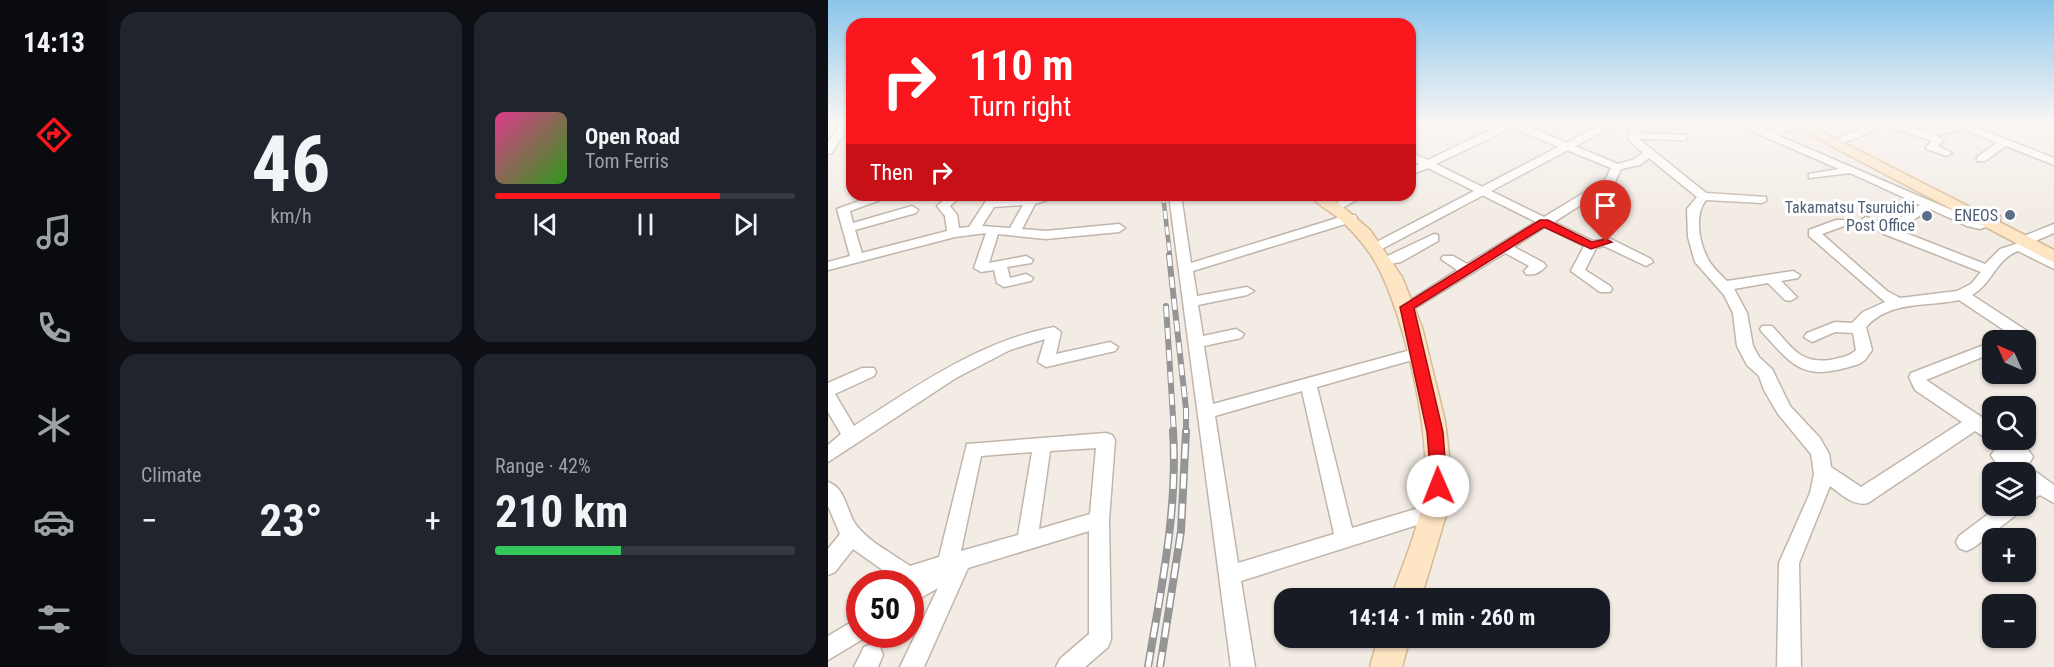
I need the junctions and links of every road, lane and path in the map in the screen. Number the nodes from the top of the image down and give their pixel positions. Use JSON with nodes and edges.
{"nodes":[{"id":1,"x":1447,"y":154,"type":"edge"},
{"id":2,"x":1554,"y":154,"type":"edge"},
{"id":3,"x":1585,"y":154,"type":"edge"},
{"id":4,"x":1648,"y":154,"type":"edge"},
{"id":5,"x":1650,"y":154,"type":"edge"},
{"id":6,"x":1815,"y":154,"type":"edge"},
{"id":7,"x":1860,"y":154,"type":"edge"},
{"id":8,"x":1866,"y":154,"type":"edge"},
{"id":9,"x":1988,"y":154,"type":"edge"},
{"id":10,"x":2033,"y":154,"type":"edge"},
{"id":11,"x":1416,"y":158,"type":"edge"},
{"id":12,"x":1981,"y":159,"type":"dead end"},
{"id":13,"x":2054,"y":162,"type":"edge"},
{"id":14,"x":1427,"y":164,"type":"junction"},
{"id":15,"x":1617,"y":167,"type":"junction"},
{"id":16,"x":1416,"y":169,"type":"edge"},
{"id":17,"x":1851,"y":170,"type":"junction"},
{"id":18,"x":1813,"y":176,"type":"dead end"},
{"id":19,"x":1483,"y":191,"type":"junction"},
{"id":20,"x":1703,"y":196,"type":"junction"},
{"id":21,"x":1762,"y":199,"type":"dead end"},
{"id":22,"x":869,"y":201,"type":"edge"},
{"id":23,"x":949,"y":201,"type":"edge"},
{"id":24,"x":1176,"y":201,"type":"edge"},
{"id":25,"x":1928,"y":205,"type":"junction"},
{"id":26,"x":1335,"y":206,"type":"edge"},
{"id":27,"x":912,"y":210,"type":"dead end"},
{"id":28,"x":1866,"y":221,"type":"dead end"},
{"id":29,"x":1992,"y":221,"type":"junction"},
{"id":30,"x":1544,"y":222,"type":"junction"},
{"id":31,"x":1840,"y":223,"type":"dead end"},
{"id":32,"x":849,"y":228,"type":"junction"},
{"id":33,"x":1119,"y":228,"type":"dead end"},
{"id":34,"x":2054,"y":228,"type":"edge"},
{"id":35,"x":973,"y":230,"type":"junction"},
{"id":36,"x":993,"y":230,"type":"junction"},
{"id":37,"x":1888,"y":231,"type":"junction"},
{"id":38,"x":1014,"y":232,"type":"junction"},
{"id":39,"x":954,"y":233,"type":"junction"},
{"id":40,"x":1434,"y":238,"type":"dead end"},
{"id":41,"x":2025,"y":242,"type":"junction"},
{"id":42,"x":1591,"y":245,"type":"junction"},
{"id":43,"x":1504,"y":247,"type":"junction"},
{"id":44,"x":2054,"y":249,"type":"edge"},
{"id":45,"x":1380,"y":254,"type":"junction"},
{"id":46,"x":2054,"y":257,"type":"edge"},
{"id":47,"x":857,"y":258,"type":"junction"},
{"id":48,"x":1448,"y":259,"type":"dead end"},
{"id":49,"x":1026,"y":260,"type":"dead end"},
{"id":50,"x":1646,"y":262,"type":"dead end"},
{"id":51,"x":2054,"y":265,"type":"edge"},
{"id":52,"x":828,"y":266,"type":"edge"},
{"id":53,"x":1000,"y":266,"type":"junction"},
{"id":54,"x":1186,"y":269,"type":"junction"},
{"id":55,"x":1467,"y":270,"type":"junction"},
{"id":56,"x":1531,"y":271,"type":"dead end"},
{"id":57,"x":1990,"y":271,"type":"junction"},
{"id":58,"x":1793,"y":275,"type":"dead end"},
{"id":59,"x":1770,"y":278,"type":"junction"},
{"id":60,"x":1026,"y":279,"type":"dead end"},
{"id":61,"x":1724,"y":286,"type":"junction"},
{"id":62,"x":1605,"y":289,"type":"dead end"},
{"id":63,"x":1247,"y":291,"type":"dead end"},
{"id":64,"x":1962,"y":295,"type":"junction"},
{"id":65,"x":1790,"y":297,"type":"dead end"},
{"id":66,"x":1191,"y":302,"type":"junction"},
{"id":67,"x":1896,"y":303,"type":"junction"},
{"id":68,"x":1407,"y":307,"type":"junction"},
{"id":69,"x":1767,"y":330,"type":"dead end"},
{"id":70,"x":1859,"y":330,"type":"junction"},
{"id":71,"x":2014,"y":330,"type":"edge"},
{"id":72,"x":1236,"y":334,"type":"dead end"},
{"id":73,"x":1812,"y":337,"type":"dead end"},
{"id":74,"x":1197,"y":343,"type":"junction"},
{"id":75,"x":1110,"y":347,"type":"dead end"},
{"id":76,"x":1982,"y":351,"type":"edge"},
{"id":77,"x":1418,"y":353,"type":"junction"},
{"id":78,"x":868,"y":372,"type":"dead end"},
{"id":79,"x":1308,"y":383,"type":"junction"},
{"id":80,"x":828,"y":390,"type":"edge"},
{"id":81,"x":828,"y":397,"type":"edge"},
{"id":82,"x":1206,"y":412,"type":"junction"},
{"id":83,"x":1975,"y":422,"type":"junction"},
{"id":84,"x":1982,"y":427,"type":"edge"},
{"id":85,"x":851,"y":436,"type":"junction"},
{"id":86,"x":1042,"y":444,"type":"junction"},
{"id":87,"x":828,"y":456,"type":"edge"},
{"id":88,"x":1822,"y":471,"type":"junction"},
{"id":89,"x":828,"y":490,"type":"edge"},
{"id":90,"x":1432,"y":512,"type":"junction"},
{"id":91,"x":2000,"y":516,"type":"edge"},
{"id":92,"x":1099,"y":520,"type":"junction"},
{"id":93,"x":852,"y":535,"type":"junction"},
{"id":94,"x":1345,"y":539,"type":"junction"},
{"id":95,"x":1027,"y":541,"type":"junction"},
{"id":96,"x":1966,"y":542,"type":"dead end"},
{"id":97,"x":955,"y":562,"type":"junction"},
{"id":98,"x":828,"y":565,"type":"edge"},
{"id":99,"x":1230,"y":575,"type":"junction"},
{"id":100,"x":924,"y":585,"type":"edge"},
{"id":101,"x":1409,"y":588,"type":"edge"},
{"id":102,"x":846,"y":637,"type":"edge"},
{"id":103,"x":1391,"y":648,"type":"edge"},
{"id":104,"x":828,"y":649,"type":"edge"},
{"id":105,"x":912,"y":667,"type":"edge"},
{"id":106,"x":1068,"y":667,"type":"edge"},
{"id":107,"x":1243,"y":667,"type":"edge"},
{"id":108,"x":1386,"y":667,"type":"edge"},
{"id":109,"x":1789,"y":667,"type":"edge"}],
"edges":[{"from":1,"to":14,"type":"street"},
{"from":2,"to":19,"type":"street"},
{"from":3,"to":15,"type":"street"},
{"from":4,"to":15,"type":"street"},
{"from":5,"to":20,"type":"street"},
{"from":6,"to":17,"type":"street"},
{"from":7,"to":29,"type":"main road"},
{"from":8,"to":29,"type":"main road"},
{"from":9,"to":12,"type":"street"},
{"from":10,"to":13,"type":"street"},
{"from":11,"to":14,"type":"street"},
{"from":14,"to":16,"type":"street"},
{"from":14,"to":19,"type":"street"},
{"from":15,"to":30,"type":"street"},
{"from":17,"to":18,"type":"street"},
{"from":17,"to":25,"type":"street"},
{"from":19,"to":30,"type":"street"},
{"from":19,"to":45,"type":"street"},
{"from":20,"to":21,"type":"street"},
{"from":20,"to":61,"type":"street"},
{"from":22,"to":32,"type":"street"},
{"from":23,"to":39,"type":"street"},
{"from":24,"to":54,"type":"street"},
{"from":25,"to":29,"type":"street"},
{"from":25,"to":37,"type":"street"},
{"from":26,"to":45,"type":"main road"},
{"from":26,"to":54,"type":"street"},
{"from":27,"to":32,"type":"street"},
{"from":28,"to":37,"type":"street"},
{"from":29,"to":41,"type":"main road"},
{"from":30,"to":42,"type":"street"},
{"from":30,"to":43,"type":"street"},
{"from":31,"to":67,"type":"street"},
{"from":32,"to":47,"type":"street"},
{"from":33,"to":38,"type":"street"},
{"from":34,"to":41,"type":"street"},
{"from":35,"to":36,"type":"street"},
{"from":35,"to":38,"type":"street"},
{"from":35,"to":39,"type":"street"},
{"from":36,"to":38,"type":"street"},
{"from":36,"to":53,"type":"street"},
{"from":37,"to":57,"type":"street"},
{"from":39,"to":47,"type":"street"},
{"from":40,"to":45,"type":"street"},
{"from":41,"to":44,"type":"main road"},
{"from":41,"to":46,"type":"main road"},
{"from":41,"to":51,"type":"street"},
{"from":41,"to":57,"type":"street"},
{"from":42,"to":50,"type":"street"},
{"from":42,"to":62,"type":"street"},
{"from":43,"to":55,"type":"street"},
{"from":43,"to":56,"type":"street"},
{"from":45,"to":68,"type":"main road"},
{"from":47,"to":52,"type":"street"},
{"from":48,"to":55,"type":"street"},
{"from":49,"to":53,"type":"street"},
{"from":53,"to":60,"type":"street"},
{"from":54,"to":66,"type":"street"},
{"from":55,"to":68,"type":"street"},
{"from":57,"to":64,"type":"street"},
{"from":58,"to":59,"type":"street"},
{"from":59,"to":61,"type":"street"},
{"from":59,"to":65,"type":"street"},
{"from":61,"to":88,"type":"street"},
{"from":63,"to":66,"type":"street"},
{"from":64,"to":67,"type":"street"},
{"from":64,"to":71,"type":"street"},
{"from":66,"to":74,"type":"street"},
{"from":67,"to":70,"type":"street"},
{"from":68,"to":77,"type":"main road"},
{"from":69,"to":70,"type":"street"},
{"from":70,"to":73,"type":"street"},
{"from":72,"to":74,"type":"street"},
{"from":74,"to":82,"type":"street"},
{"from":75,"to":85,"type":"street"},
{"from":76,"to":83,"type":"street"},
{"from":77,"to":79,"type":"street"},
{"from":77,"to":90,"type":"main road"},
{"from":78,"to":80,"type":"street"},
{"from":79,"to":82,"type":"street"},
{"from":79,"to":94,"type":"street"},
{"from":81,"to":85,"type":"street"},
{"from":82,"to":99,"type":"street"},
{"from":83,"to":84,"type":"street"},
{"from":83,"to":88,"type":"street"},
{"from":85,"to":87,"type":"street"},
{"from":86,"to":92,"type":"street"},
{"from":86,"to":95,"type":"street"},
{"from":86,"to":97,"type":"street"},
{"from":88,"to":109,"type":"street"},
{"from":89,"to":93,"type":"street"},
{"from":90,"to":94,"type":"street"},
{"from":90,"to":101,"type":"main road"},
{"from":91,"to":96,"type":"street"},
{"from":92,"to":95,"type":"street"},
{"from":92,"to":106,"type":"street"},
{"from":93,"to":97,"type":"street"},
{"from":93,"to":98,"type":"street"},
{"from":94,"to":99,"type":"street"},
{"from":95,"to":97,"type":"street"},
{"from":97,"to":100,"type":"street"},
{"from":97,"to":105,"type":"street"},
{"from":99,"to":107,"type":"street"},
{"from":102,"to":104,"type":"street"},
{"from":103,"to":108,"type":"main road"}]}
